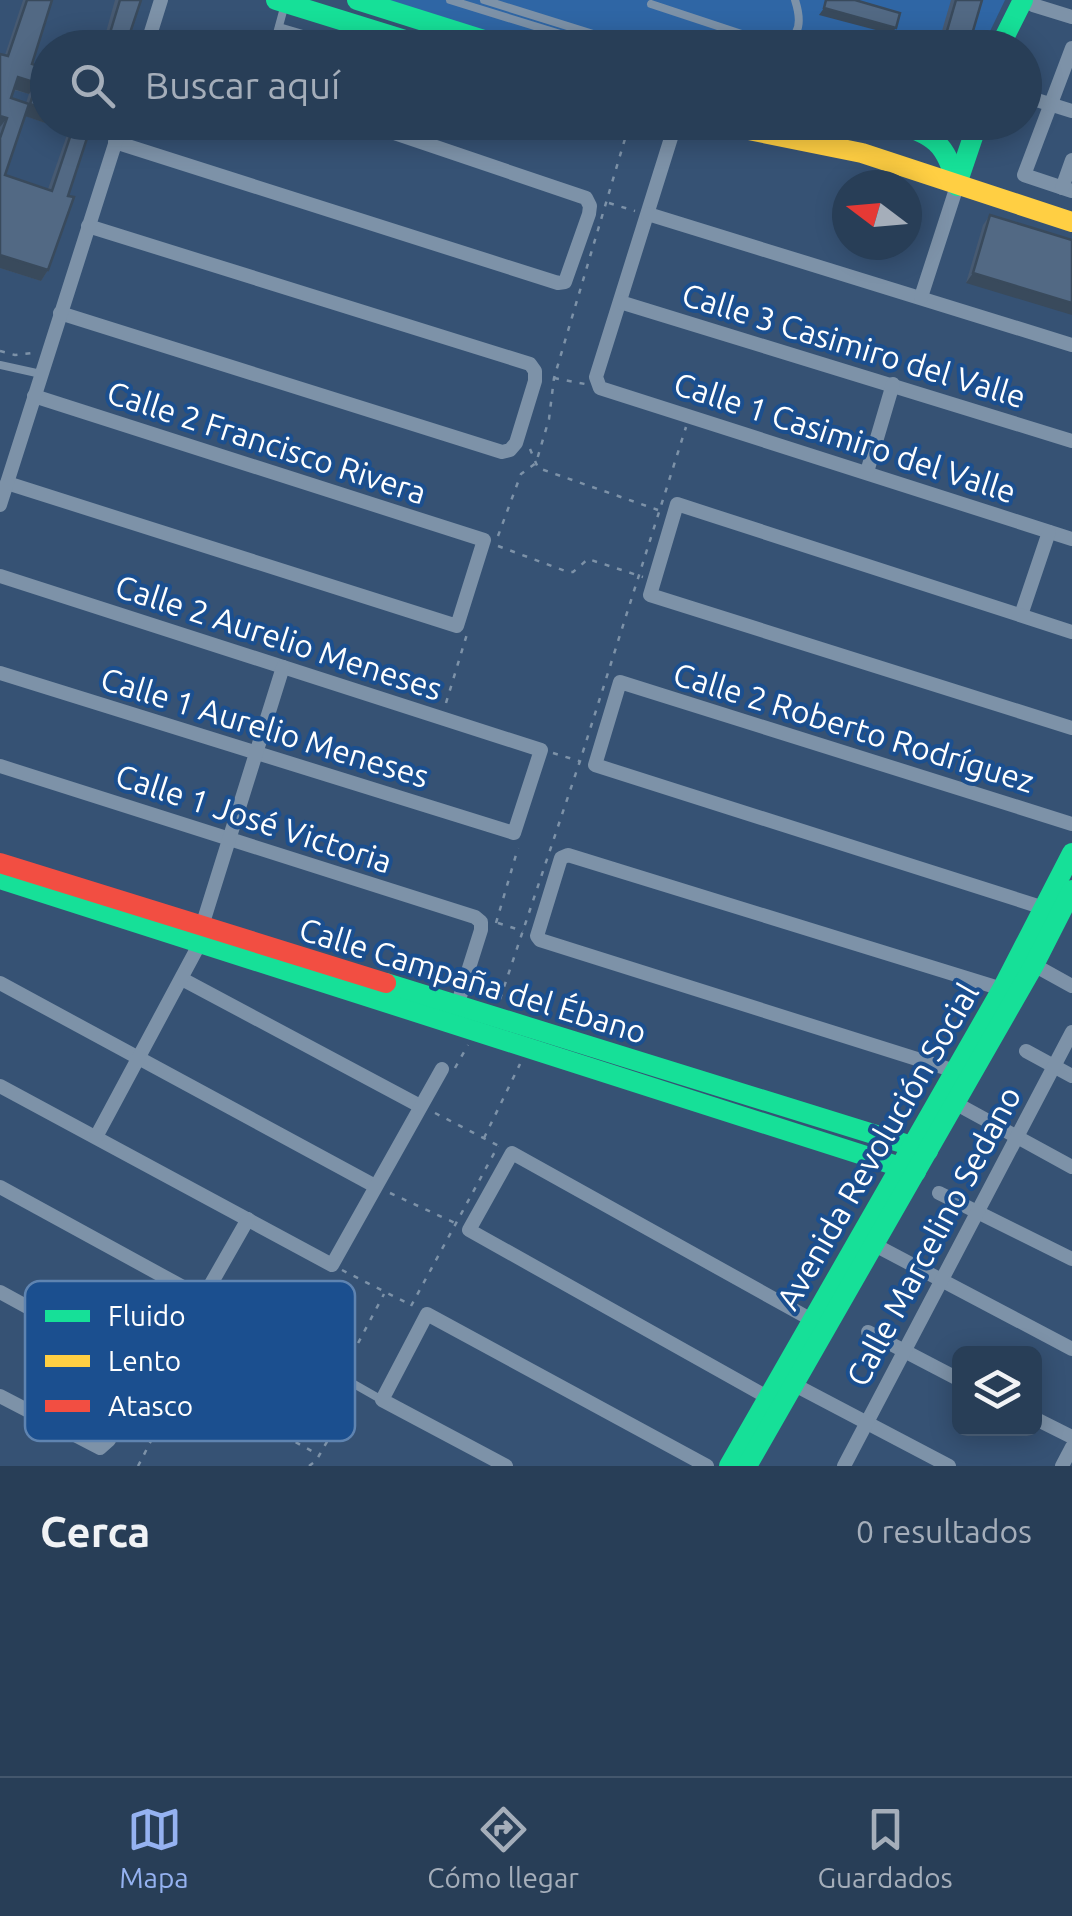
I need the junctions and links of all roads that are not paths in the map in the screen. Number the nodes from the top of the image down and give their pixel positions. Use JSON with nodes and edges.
{"nodes":[{"id":1,"x":161,"y":0,"type":"edge"},
{"id":2,"x":357,"y":0,"type":"edge"},
{"id":3,"x":450,"y":0,"type":"edge"},
{"id":4,"x":484,"y":0,"type":"edge"},
{"id":5,"x":795,"y":0,"type":"edge"},
{"id":6,"x":280,"y":2,"type":"edge"},
{"id":7,"x":1031,"y":2,"type":"edge"},
{"id":8,"x":651,"y":4,"type":"dead end"},
{"id":9,"x":1072,"y":17,"type":"edge"},
{"id":10,"x":278,"y":27,"type":"junction"},
{"id":11,"x":152,"y":30,"type":"edge"},
{"id":12,"x":277,"y":30,"type":"edge"},
{"id":13,"x":295,"y":30,"type":"edge"},
{"id":14,"x":372,"y":30,"type":"edge"},
{"id":15,"x":452,"y":30,"type":"edge"},
{"id":16,"x":548,"y":30,"type":"edge"},
{"id":17,"x":580,"y":30,"type":"edge"},
{"id":18,"x":730,"y":30,"type":"edge"},
{"id":19,"x":797,"y":30,"type":"edge"},
{"id":20,"x":1012,"y":30,"type":"edge"},
{"id":21,"x":1019,"y":30,"type":"edge"},
{"id":22,"x":1072,"y":48,"type":"edge"},
{"id":23,"x":1042,"y":101,"type":"edge"},
{"id":24,"x":1051,"y":104,"type":"junction"},
{"id":25,"x":1072,"y":111,"type":"edge"},
{"id":26,"x":1042,"y":128,"type":"edge"},
{"id":27,"x":415,"y":140,"type":"edge"},
{"id":28,"x":671,"y":140,"type":"edge"},
{"id":29,"x":805,"y":140,"type":"edge"},
{"id":30,"x":936,"y":140,"type":"edge"},
{"id":31,"x":972,"y":140,"type":"edge"},
{"id":32,"x":1037,"y":140,"type":"edge"},
{"id":33,"x":115,"y":142,"type":"joint"},
{"id":34,"x":1072,"y":160,"type":"edge"},
{"id":35,"x":957,"y":186,"type":"junction"},
{"id":36,"x":1067,"y":190,"type":"edge"},
{"id":37,"x":648,"y":214,"type":"junction"},
{"id":38,"x":1072,"y":222,"type":"edge"},
{"id":39,"x":88,"y":226,"type":"junction"},
{"id":40,"x":921,"y":296,"type":"junction"},
{"id":41,"x":620,"y":302,"type":"junction"},
{"id":42,"x":60,"y":313,"type":"junction"},
{"id":43,"x":1072,"y":345,"type":"edge"},
{"id":44,"x":0,"y":364,"type":"edge"},
{"id":45,"x":41,"y":374,"type":"junction"},
{"id":46,"x":893,"y":384,"type":"junction"},
{"id":47,"x":34,"y":396,"type":"junction"},
{"id":48,"x":1072,"y":442,"type":"edge"},
{"id":49,"x":867,"y":472,"type":"junction"},
{"id":50,"x":4,"y":485,"type":"edge"},
{"id":51,"x":0,"y":505,"type":"edge"},
{"id":52,"x":1050,"y":532,"type":"junction"},
{"id":53,"x":1072,"y":539,"type":"edge"},
{"id":54,"x":0,"y":576,"type":"edge"},
{"id":55,"x":1021,"y":616,"type":"junction"},
{"id":56,"x":1072,"y":632,"type":"edge"},
{"id":57,"x":283,"y":667,"type":"junction"},
{"id":58,"x":0,"y":672,"type":"edge"},
{"id":59,"x":1072,"y":728,"type":"edge"},
{"id":60,"x":256,"y":752,"type":"junction"},
{"id":61,"x":0,"y":766,"type":"edge"},
{"id":62,"x":1072,"y":824,"type":"edge"},
{"id":63,"x":514,"y":834,"type":"joint"},
{"id":64,"x":229,"y":839,"type":"junction"},
{"id":65,"x":1072,"y":853,"type":"edge"},
{"id":66,"x":0,"y":863,"type":"edge"},
{"id":67,"x":0,"y":879,"type":"edge"},
{"id":68,"x":1072,"y":890,"type":"edge"},
{"id":69,"x":1044,"y":908,"type":"junction"},
{"id":70,"x":200,"y":935,"type":"junction"},
{"id":71,"x":1034,"y":964,"type":"junction"},
{"id":72,"x":334,"y":977,"type":"junction"},
{"id":73,"x":182,"y":979,"type":"junction"},
{"id":74,"x":0,"y":984,"type":"edge"},
{"id":75,"x":1072,"y":986,"type":"edge"},
{"id":76,"x":1002,"y":988,"type":"junction"},
{"id":77,"x":457,"y":1006,"type":"junction"},
{"id":78,"x":1072,"y":1032,"type":"edge"},
{"id":79,"x":1026,"y":1051,"type":"dead end"},
{"id":80,"x":139,"y":1059,"type":"junction"},
{"id":81,"x":1054,"y":1066,"type":"junction"},
{"id":82,"x":442,"y":1069,"type":"dead end"},
{"id":83,"x":955,"y":1071,"type":"junction"},
{"id":84,"x":1072,"y":1076,"type":"edge"},
{"id":85,"x":0,"y":1086,"type":"edge"},
{"id":86,"x":420,"y":1106,"type":"junction"},
{"id":87,"x":962,"y":1107,"type":"junction"},
{"id":88,"x":96,"y":1137,"type":"junction"},
{"id":89,"x":1018,"y":1138,"type":"junction"},
{"id":90,"x":881,"y":1148,"type":"junction"},
{"id":91,"x":920,"y":1149,"type":"junction"},
{"id":92,"x":1072,"y":1167,"type":"edge"},
{"id":93,"x":908,"y":1169,"type":"junction"},
{"id":94,"x":375,"y":1186,"type":"junction"},
{"id":95,"x":0,"y":1188,"type":"edge"},
{"id":96,"x":939,"y":1193,"type":"dead end"},
{"id":97,"x":980,"y":1212,"type":"junction"},
{"id":98,"x":248,"y":1219,"type":"junction"},
{"id":99,"x":873,"y":1244,"type":"junction"},
{"id":100,"x":1072,"y":1259,"type":"edge"},
{"id":101,"x":172,"y":1281,"type":"edge"},
{"id":102,"x":213,"y":1281,"type":"edge"},
{"id":103,"x":942,"y":1282,"type":"junction"},
{"id":104,"x":0,"y":1292,"type":"edge"},
{"id":105,"x":25,"y":1307,"type":"edge"},
{"id":106,"x":812,"y":1320,"type":"junction"},
{"id":107,"x":868,"y":1332,"type":"dead end"},
{"id":108,"x":1072,"y":1349,"type":"edge"},
{"id":109,"x":905,"y":1352,"type":"junction"},
{"id":110,"x":952,"y":1376,"type":"edge"},
{"id":111,"x":355,"y":1384,"type":"edge"},
{"id":112,"x":794,"y":1384,"type":"junction"},
{"id":113,"x":0,"y":1396,"type":"edge"},
{"id":114,"x":769,"y":1398,"type":"junction"},
{"id":115,"x":382,"y":1400,"type":"junction"},
{"id":116,"x":25,"y":1410,"type":"edge"},
{"id":117,"x":867,"y":1421,"type":"junction"},
{"id":118,"x":1042,"y":1422,"type":"edge"},
{"id":119,"x":1072,"y":1438,"type":"edge"},
{"id":120,"x":83,"y":1441,"type":"edge"},
{"id":121,"x":108,"y":1441,"type":"edge"},
{"id":122,"x":1072,"y":1448,"type":"edge"},
{"id":123,"x":506,"y":1466,"type":"edge"},
{"id":124,"x":706,"y":1466,"type":"edge"},
{"id":125,"x":729,"y":1466,"type":"edge"},
{"id":126,"x":747,"y":1466,"type":"edge"},
{"id":127,"x":844,"y":1466,"type":"edge"},
{"id":128,"x":949,"y":1466,"type":"edge"},
{"id":129,"x":1062,"y":1466,"type":"edge"}],
"edges":[{"from":1,"to":11,"type":"street"},
{"from":2,"to":15,"type":"street"},
{"from":3,"to":16,"type":"lane"},
{"from":4,"to":17,"type":"lane"},
{"from":5,"to":19,"type":"lane"},
{"from":6,"to":10,"type":"lane"},
{"from":6,"to":14,"type":"street"},
{"from":7,"to":9,"type":"street"},
{"from":7,"to":20,"type":"street"},
{"from":7,"to":21,"type":"street"},
{"from":8,"to":18,"type":"lane"},
{"from":10,"to":12,"type":"lane"},
{"from":10,"to":13,"type":"lane"},
{"from":22,"to":24,"type":"street"},
{"from":23,"to":24,"type":"street"},
{"from":24,"to":25,"type":"street"},
{"from":24,"to":26,"type":"street"},
{"from":27,"to":33,"type":"street"},
{"from":28,"to":37,"type":"street"},
{"from":29,"to":35,"type":"street"},
{"from":30,"to":35,"type":"street"},
{"from":31,"to":35,"type":"street"},
{"from":32,"to":36,"type":"street"},
{"from":33,"to":39,"type":"street"},
{"from":34,"to":36,"type":"street"},
{"from":35,"to":38,"type":"street"},
{"from":35,"to":40,"type":"street"},
{"from":37,"to":40,"type":"street"},
{"from":37,"to":41,"type":"street"},
{"from":39,"to":42,"type":"street"},
{"from":39,"to":42,"type":"street"},
{"from":40,"to":43,"type":"street"},
{"from":41,"to":46,"type":"street","name":"Calle 3 Casimiro del Valle"},
{"from":41,"to":49,"type":"street","name":"Calle 1 Casimiro del Valle"},
{"from":42,"to":45,"type":"street"},
{"from":44,"to":45,"type":"lane"},
{"from":45,"to":47,"type":"street"},
{"from":46,"to":48,"type":"street","name":"Calle 3 Casimiro del Valle"},
{"from":46,"to":49,"type":"street"},
{"from":47,"to":50,"type":"street"},
{"from":47,"to":50,"type":"street","name":"Calle 2 Francisco Rivera"},
{"from":49,"to":52,"type":"street","name":"Calle 1 Casimiro del Valle"},
{"from":50,"to":51,"type":"street"},
{"from":52,"to":53,"type":"street","name":"Calle 1 Casimiro del Valle"},
{"from":52,"to":55,"type":"street"},
{"from":54,"to":57,"type":"street","name":"Calle 2 Aurelio Meneses"},
{"from":55,"to":56,"type":"street"},
{"from":55,"to":59,"type":"street"},
{"from":57,"to":60,"type":"street"},
{"from":57,"to":63,"type":"street","name":"Calle 2 Aurelio Meneses"},
{"from":58,"to":60,"type":"street","name":"Calle 1 Aurelio Meneses"},
{"from":60,"to":63,"type":"street","name":"Calle 1 Aurelio Meneses"},
{"from":60,"to":64,"type":"street"},
{"from":61,"to":64,"type":"street","name":"Calle 1 José Victoria"},
{"from":62,"to":69,"type":"street","name":"Calle 2 Roberto Rodríguez"},
{"from":64,"to":70,"type":"street"},
{"from":64,"to":77,"type":"street","name":"Calle 1 José Victoria"},
{"from":65,"to":69,"type":"street","name":"Avenida Revolución Social"},
{"from":66,"to":70,"type":"street","name":"Calle Campaña del Ébano"},
{"from":67,"to":70,"type":"street","name":"Calle Campaña del Ébano"},
{"from":68,"to":71,"type":"street","name":"Avenida Revolución Social"},
{"from":69,"to":76,"type":"street","name":"Avenida Revolución Social"},
{"from":70,"to":72,"type":"street","name":"Calle Campaña del Ébano"},
{"from":70,"to":73,"type":"street"},
{"from":71,"to":75,"type":"street"},
{"from":71,"to":87,"type":"street","name":"Avenida Revolución Social"},
{"from":72,"to":77,"type":"street","name":"Calle Campaña del Ébano"},
{"from":72,"to":90,"type":"street","name":"Calle Campaña del Ébano"},
{"from":73,"to":80,"type":"street"},
{"from":73,"to":86,"type":"street"},
{"from":74,"to":80,"type":"street"},
{"from":76,"to":83,"type":"street","name":"Avenida Revolución Social"},
{"from":76,"to":83,"type":"street"},
{"from":77,"to":90,"type":"street","name":"Calle Campaña del Ébano"},
{"from":78,"to":81,"type":"street","name":"Calle Marcelino Sedano"},
{"from":79,"to":81,"type":"street"},
{"from":80,"to":88,"type":"street"},
{"from":80,"to":94,"type":"street"},
{"from":81,"to":84,"type":"street"},
{"from":81,"to":89,"type":"street","name":"Calle Marcelino Sedano"},
{"from":82,"to":86,"type":"street"},
{"from":83,"to":91,"type":"street","name":"Avenida Revolución Social"},
{"from":85,"to":88,"type":"street"},
{"from":86,"to":94,"type":"street"},
{"from":87,"to":89,"type":"street"},
{"from":87,"to":91,"type":"street","name":"Avenida Revolución Social"},
{"from":88,"to":98,"type":"street"},
{"from":89,"to":92,"type":"street"},
{"from":89,"to":97,"type":"street","name":"Calle Marcelino Sedano"},
{"from":90,"to":91,"type":"street","name":"Calle Campaña del Ébano"},
{"from":90,"to":93,"type":"street","name":"Calle Campaña del Ébano"},
{"from":91,"to":93,"type":"street","name":"Avenida Revolución Social"},
{"from":93,"to":99,"type":"street","name":"Avenida Revolución Social"},
{"from":93,"to":106,"type":"street","name":"Avenida Revolución Social"},
{"from":94,"to":98,"type":"street"},
{"from":95,"to":101,"type":"street"},
{"from":96,"to":97,"type":"street"},
{"from":97,"to":100,"type":"street"},
{"from":97,"to":103,"type":"street","name":"Calle Marcelino Sedano"},
{"from":98,"to":102,"type":"street"},
{"from":99,"to":103,"type":"street"},
{"from":99,"to":112,"type":"street","name":"Avenida Revolución Social"},
{"from":103,"to":108,"type":"street"},
{"from":103,"to":109,"type":"street","name":"Calle Marcelino Sedano"},
{"from":104,"to":105,"type":"street"},
{"from":106,"to":114,"type":"street","name":"Avenida Revolución Social"},
{"from":106,"to":114,"type":"street"},
{"from":107,"to":109,"type":"street"},
{"from":109,"to":110,"type":"street"},
{"from":109,"to":117,"type":"street","name":"Calle Marcelino Sedano"},
{"from":111,"to":115,"type":"lane"},
{"from":112,"to":117,"type":"street"},
{"from":112,"to":126,"type":"street","name":"Avenida Revolución Social"},
{"from":113,"to":116,"type":"street"},
{"from":114,"to":125,"type":"street","name":"Avenida Revolución Social"},
{"from":115,"to":123,"type":"street"},
{"from":115,"to":124,"type":"street"},
{"from":117,"to":127,"type":"street","name":"Calle Marcelino Sedano"},
{"from":117,"to":128,"type":"street"},
{"from":118,"to":119,"type":"street"},
{"from":120,"to":121,"type":"street"},
{"from":122,"to":129,"type":"street"}]}
